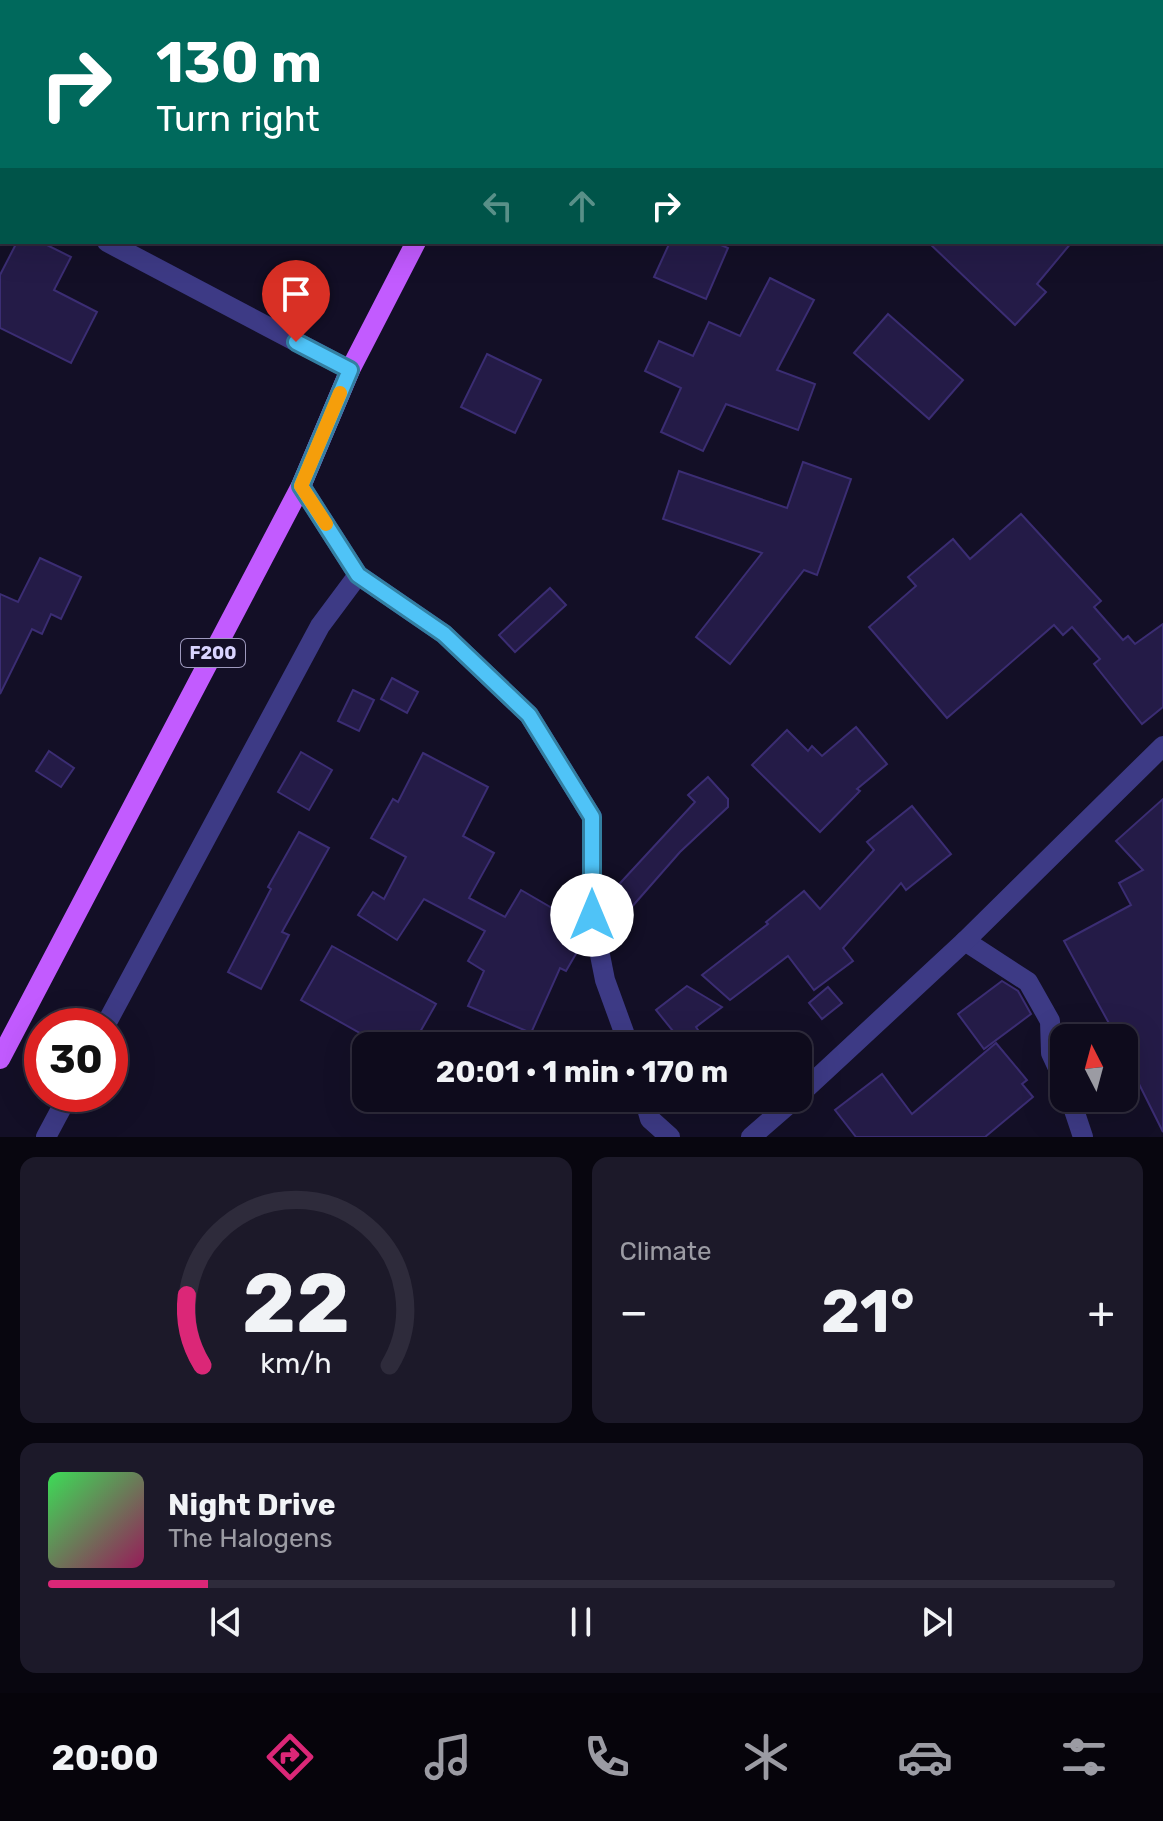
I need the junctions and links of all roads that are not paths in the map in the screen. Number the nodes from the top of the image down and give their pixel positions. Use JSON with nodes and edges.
{"nodes":[{"id":1,"x":111,"y":244,"type":"edge"},
{"id":2,"x":415,"y":244,"type":"edge"},
{"id":3,"x":350,"y":370,"type":"junction"},
{"id":4,"x":301,"y":486,"type":"junction"},
{"id":5,"x":358,"y":575,"type":"junction"},
{"id":6,"x":1163,"y":746,"type":"edge"},
{"id":7,"x":965,"y":941,"type":"junction"},
{"id":8,"x":115,"y":1008,"type":"edge"},
{"id":9,"x":1050,"y":1024,"type":"edge"},
{"id":10,"x":624,"y":1032,"type":"edge"},
{"id":11,"x":0,"y":1059,"type":"edge"},
{"id":12,"x":812,"y":1083,"type":"edge"},
{"id":13,"x":59,"y":1112,"type":"edge"},
{"id":14,"x":648,"y":1112,"type":"edge"},
{"id":15,"x":780,"y":1112,"type":"edge"},
{"id":16,"x":1075,"y":1112,"type":"edge"},
{"id":17,"x":46,"y":1137,"type":"edge"},
{"id":18,"x":670,"y":1137,"type":"edge"},
{"id":19,"x":751,"y":1137,"type":"edge"},
{"id":20,"x":1083,"y":1137,"type":"edge"}],
"edges":[{"from":1,"to":3,"type":"street"},
{"from":2,"to":3,"type":"main road","number":"F200"},
{"from":3,"to":4,"type":"main road","number":"F200"},
{"from":4,"to":5,"type":"street"},
{"from":4,"to":11,"type":"main road","number":"F200"},
{"from":5,"to":8,"type":"street"},
{"from":5,"to":10,"type":"street"},
{"from":6,"to":7,"type":"street"},
{"from":7,"to":9,"type":"street"},
{"from":7,"to":12,"type":"street"},
{"from":13,"to":17,"type":"street"},
{"from":14,"to":18,"type":"street"},
{"from":15,"to":19,"type":"street"},
{"from":16,"to":20,"type":"street"}]}
